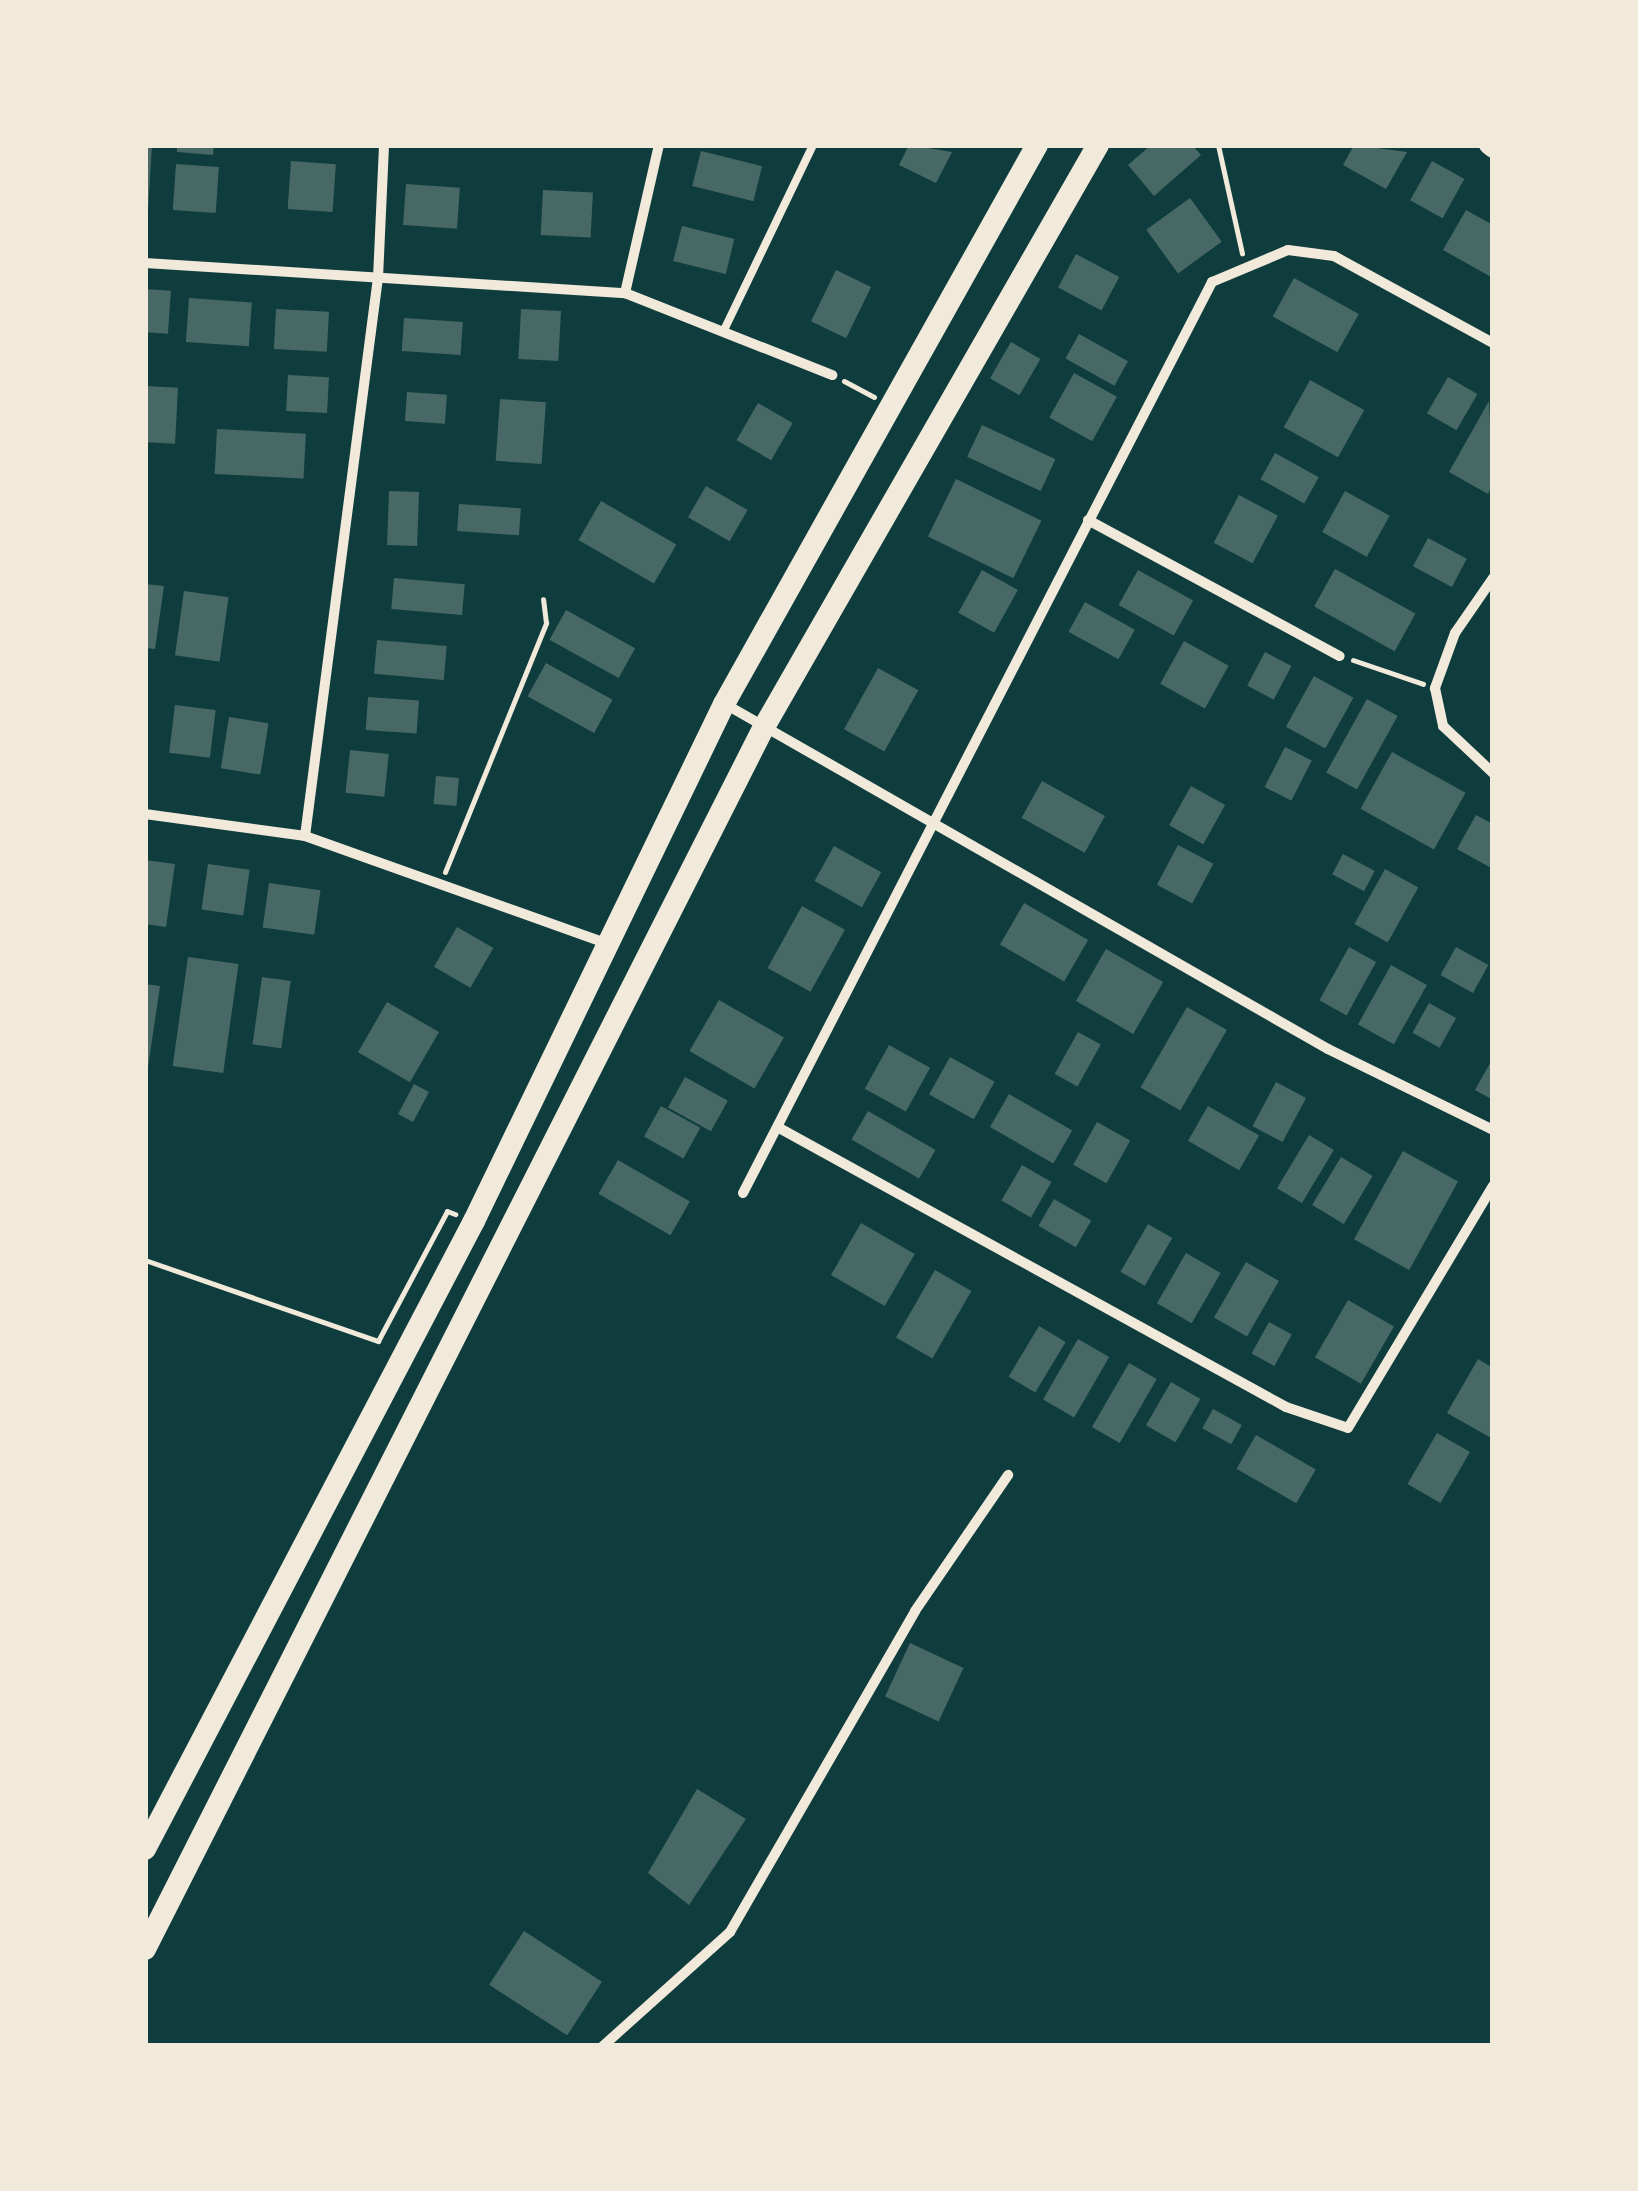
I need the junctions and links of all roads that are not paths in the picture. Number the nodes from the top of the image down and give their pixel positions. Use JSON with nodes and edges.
{"nodes":[{"id":1,"x":384,"y":145,"type":"edge"},
{"id":2,"x":659,"y":145,"type":"edge"},
{"id":3,"x":813,"y":145,"type":"edge"},
{"id":4,"x":1038,"y":145,"type":"edge"},
{"id":5,"x":1098,"y":145,"type":"edge"},
{"id":6,"x":145,"y":264,"type":"edge"},
{"id":7,"x":378,"y":278,"type":"junction"},
{"id":8,"x":625,"y":292,"type":"junction"},
{"id":9,"x":725,"y":328,"type":"junction"},
{"id":10,"x":1493,"y":343,"type":"edge"},
{"id":11,"x":832,"y":374,"type":"road end"},
{"id":12,"x":1088,"y":520,"type":"junction"},
{"id":13,"x":1493,"y":578,"type":"edge"},
{"id":14,"x":1340,"y":656,"type":"road end"},
{"id":15,"x":724,"y":704,"type":"junction"},
{"id":16,"x":764,"y":727,"type":"junction"},
{"id":17,"x":1493,"y":773,"type":"edge"},
{"id":18,"x":145,"y":814,"type":"edge"},
{"id":19,"x":935,"y":831,"type":"junction"},
{"id":20,"x":305,"y":836,"type":"junction"},
{"id":21,"x":606,"y":943,"type":"junction"},
{"id":22,"x":781,"y":1129,"type":"junction"},
{"id":23,"x":1493,"y":1130,"type":"edge"},
{"id":24,"x":1493,"y":1186,"type":"edge"},
{"id":25,"x":742,"y":1194,"type":"dead end"},
{"id":26,"x":1008,"y":1474,"type":"dead end"},
{"id":27,"x":145,"y":1849,"type":"edge"},
{"id":28,"x":145,"y":1948,"type":"edge"},
{"id":29,"x":602,"y":2046,"type":"edge"}],
"edges":[{"from":1,"to":7,"type":"street"},
{"from":2,"to":8,"type":"street"},
{"from":3,"to":9,"type":"lane"},
{"from":4,"to":15,"type":"main road"},
{"from":5,"to":16,"type":"main road"},
{"from":6,"to":7,"type":"street"},
{"from":7,"to":8,"type":"street"},
{"from":7,"to":20,"type":"street"},
{"from":8,"to":9,"type":"street"},
{"from":9,"to":11,"type":"street"},
{"from":10,"to":12,"type":"street"},
{"from":12,"to":14,"type":"street"},
{"from":12,"to":19,"type":"street"},
{"from":13,"to":17,"type":"street"},
{"from":15,"to":16,"type":"street"},
{"from":15,"to":21,"type":"main road"},
{"from":16,"to":19,"type":"street"},
{"from":16,"to":28,"type":"main road"},
{"from":18,"to":20,"type":"street"},
{"from":19,"to":22,"type":"street"},
{"from":19,"to":23,"type":"street"},
{"from":20,"to":21,"type":"street"},
{"from":21,"to":27,"type":"main road"},
{"from":22,"to":24,"type":"street"},
{"from":22,"to":25,"type":"street"},
{"from":26,"to":29,"type":"street"}]}
